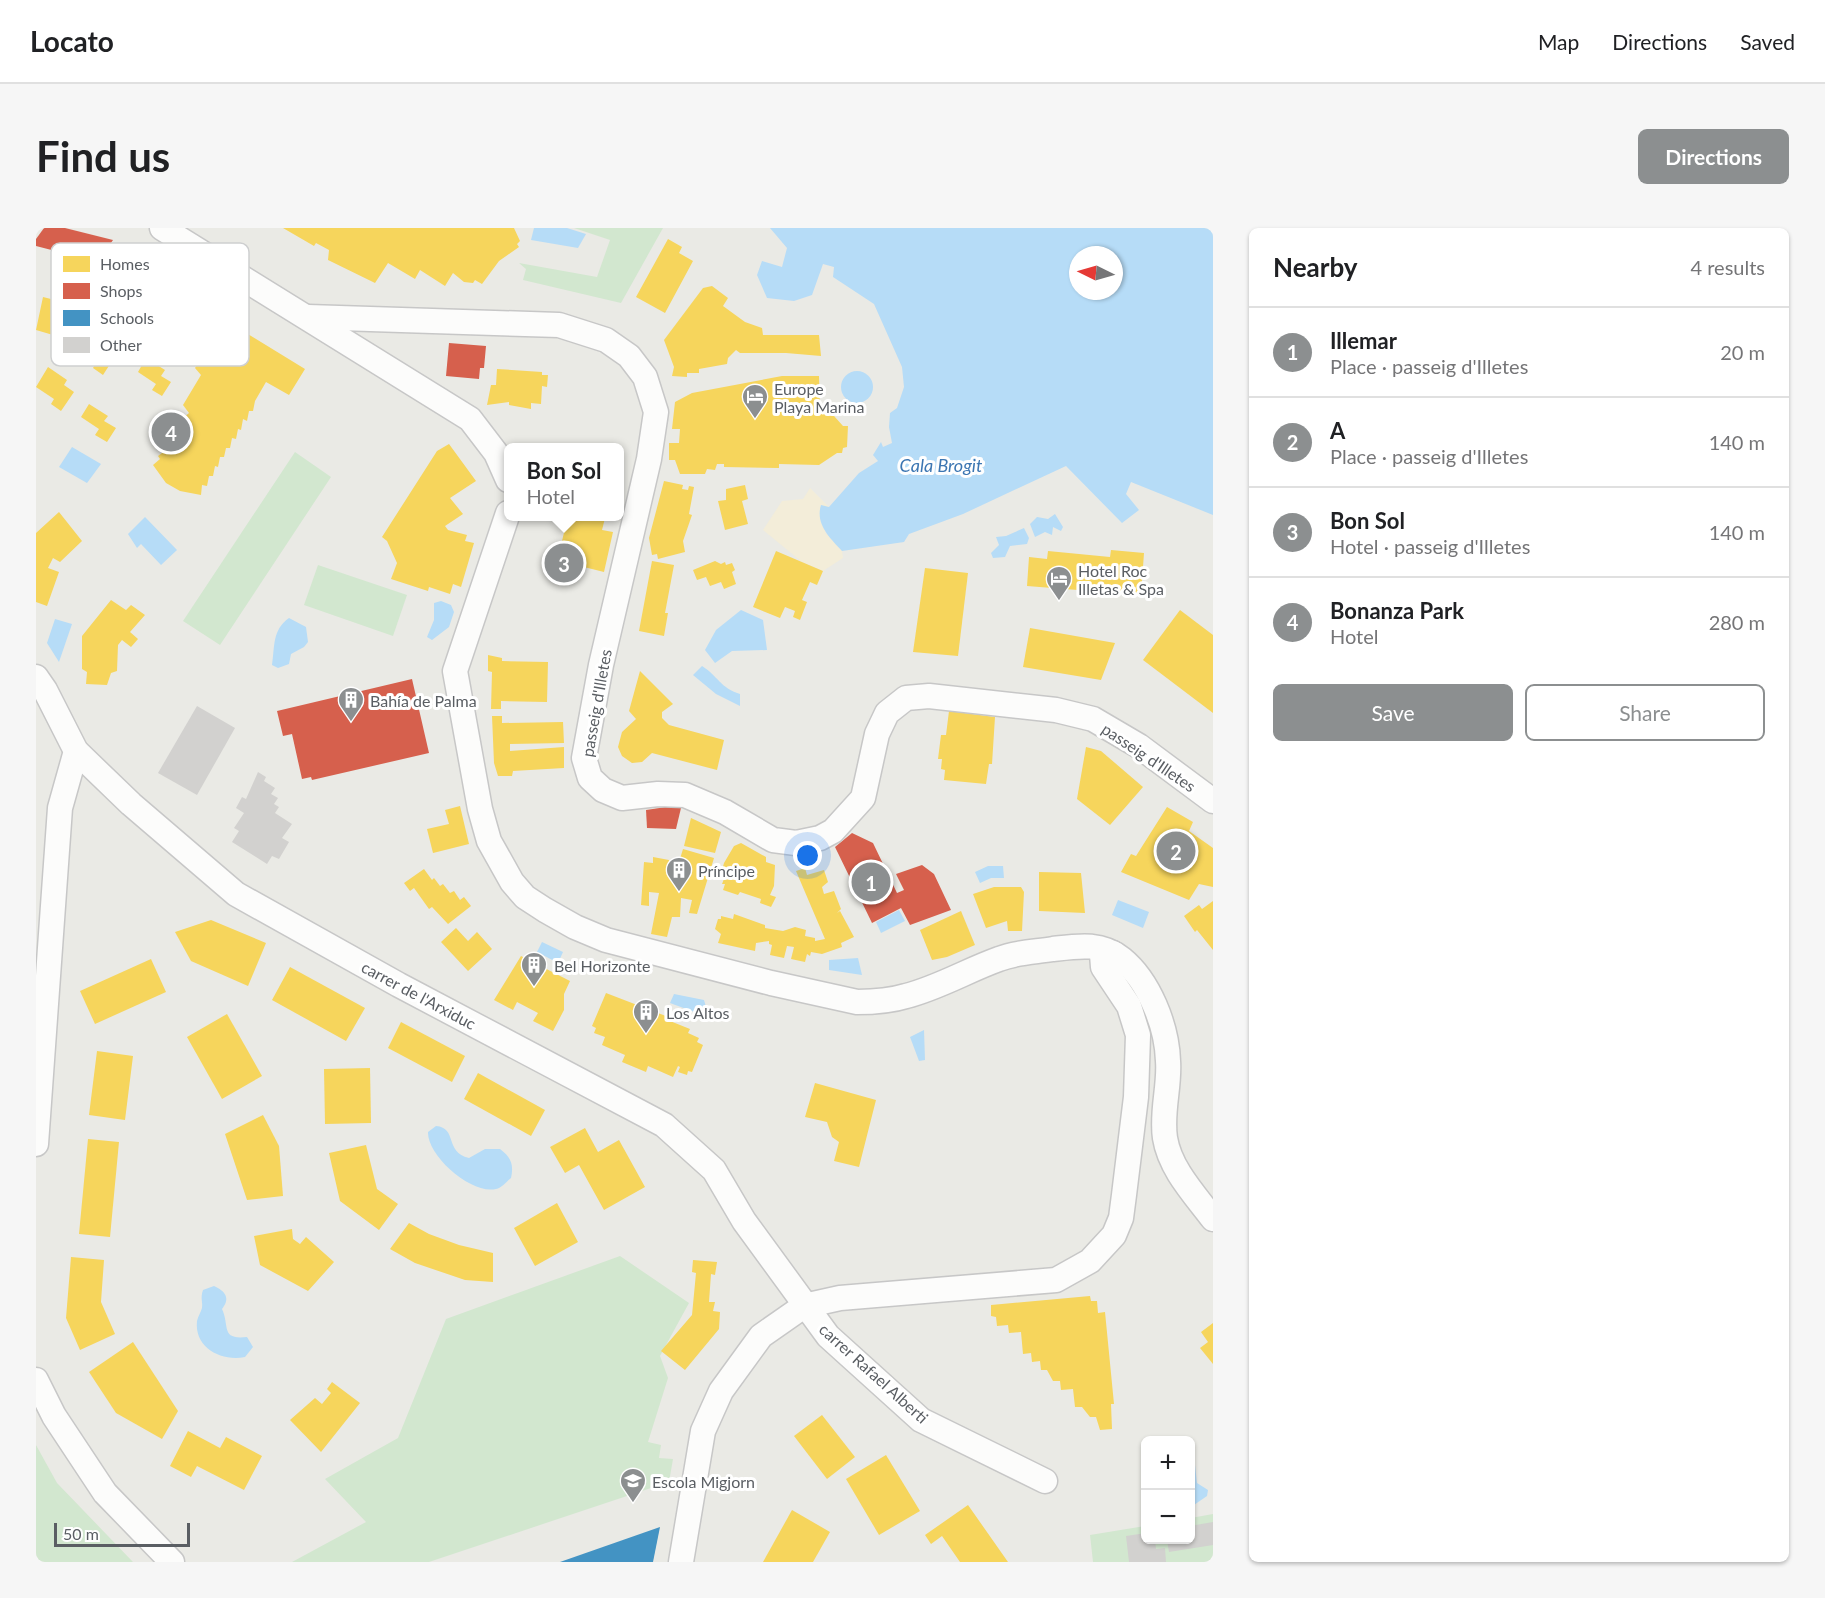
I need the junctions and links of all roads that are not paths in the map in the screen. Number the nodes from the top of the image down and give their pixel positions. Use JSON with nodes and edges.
{"nodes":[{"id":1,"x":162,"y":228,"type":"edge"},
{"id":2,"x":187,"y":243,"type":"edge"},
{"id":3,"x":249,"y":281,"type":"edge"},
{"id":4,"x":308,"y":317,"type":"junction"},
{"id":5,"x":364,"y":320,"type":"junction"},
{"id":6,"x":358,"y":350,"type":"junction"},
{"id":7,"x":504,"y":471,"type":"edge"},
{"id":8,"x":505,"y":521,"type":"edge"},
{"id":9,"x":36,"y":677,"type":"edge"},
{"id":10,"x":76,"y":751,"type":"junction"},
{"id":11,"x":1213,"y":801,"type":"edge"},
{"id":12,"x":1048,"y":950,"type":"junction"},
{"id":13,"x":1113,"y":953,"type":"junction"},
{"id":14,"x":1110,"y":978,"type":"junction"},
{"id":15,"x":36,"y":1144,"type":"edge"},
{"id":16,"x":1213,"y":1220,"type":"edge"},
{"id":17,"x":804,"y":1306,"type":"junction"},
{"id":18,"x":36,"y":1380,"type":"edge"},
{"id":19,"x":1045,"y":1481,"type":"dead end"},
{"id":20,"x":172,"y":1562,"type":"edge"},
{"id":21,"x":681,"y":1562,"type":"edge"}],
"edges":[{"from":1,"to":2,"type":"street","name":"passeig d'Illetes"},
{"from":3,"to":4,"type":"street","name":"passeig d'Illetes"},
{"from":4,"to":5,"type":"street","name":"passeig d'Illetes"},
{"from":4,"to":6,"type":"street","name":"passeig d'Illetes"},
{"from":5,"to":6,"type":"street"},
{"from":5,"to":11,"type":"street","name":"passeig d'Illetes"},
{"from":6,"to":7,"type":"street","name":"passeig d'Illetes"},
{"from":8,"to":12,"type":"street"},
{"from":9,"to":10,"type":"street","name":"carrer de l'Arxiduc"},
{"from":10,"to":15,"type":"street"},
{"from":10,"to":17,"type":"street","name":"carrer de l'Arxiduc"},
{"from":12,"to":13,"type":"street"},
{"from":12,"to":14,"type":"street"},
{"from":13,"to":14,"type":"street"},
{"from":13,"to":16,"type":"street"},
{"from":14,"to":17,"type":"street"},
{"from":17,"to":19,"type":"street","name":"carrer Rafael Alberti"},
{"from":17,"to":21,"type":"street"},
{"from":18,"to":20,"type":"street"}]}
